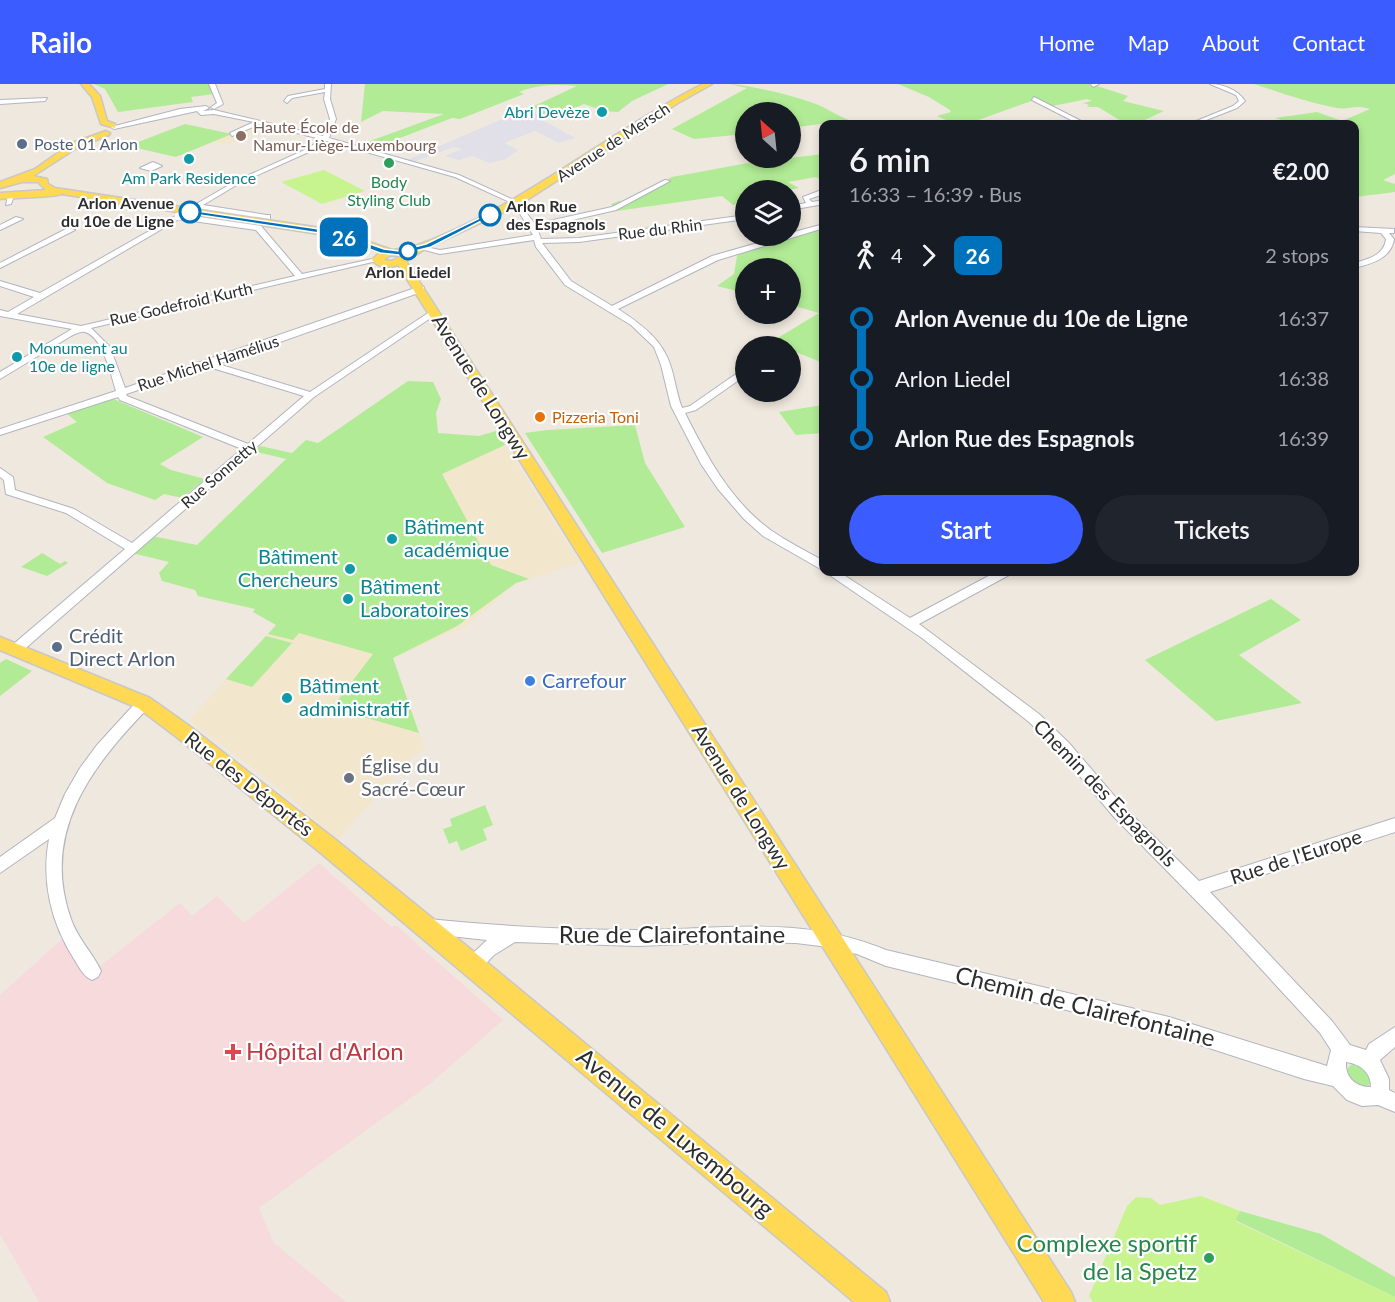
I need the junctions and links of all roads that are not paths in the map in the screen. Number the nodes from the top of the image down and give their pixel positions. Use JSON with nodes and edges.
{"nodes":[{"id":1,"x":85,"y":84,"type":"edge"},
{"id":2,"x":212,"y":84,"type":"edge"},
{"id":3,"x":708,"y":84,"type":"edge"},
{"id":4,"x":1213,"y":84,"type":"edge"},
{"id":5,"x":327,"y":87,"type":"edge"},
{"id":6,"x":287,"y":98,"type":"dead end"},
{"id":7,"x":45,"y":99,"type":"dead end"},
{"id":8,"x":1034,"y":99,"type":"dead end"},
{"id":9,"x":0,"y":102,"type":"edge"},
{"id":10,"x":214,"y":110,"type":"junction"},
{"id":11,"x":199,"y":111,"type":"junction"},
{"id":12,"x":1075,"y":120,"type":"edge"},
{"id":13,"x":1202,"y":120,"type":"edge"},
{"id":14,"x":168,"y":121,"type":"dead end"},
{"id":15,"x":258,"y":123,"type":"junction"},
{"id":16,"x":107,"y":128,"type":"junction"},
{"id":17,"x":232,"y":134,"type":"dead end"},
{"id":18,"x":325,"y":139,"type":"junction"},
{"id":19,"x":39,"y":178,"type":"junction"},
{"id":20,"x":667,"y":181,"type":"dead end"},
{"id":21,"x":7,"y":182,"type":"edge"},
{"id":22,"x":819,"y":193,"type":"edge"},
{"id":23,"x":27,"y":194,"type":"junction"},
{"id":24,"x":0,"y":196,"type":"edge"},
{"id":25,"x":122,"y":202,"type":"junction"},
{"id":26,"x":516,"y":203,"type":"junction"},
{"id":27,"x":819,"y":203,"type":"edge"},
{"id":28,"x":810,"y":204,"type":"junction"},
{"id":29,"x":801,"y":206,"type":"edge"},
{"id":30,"x":194,"y":207,"type":"junction"},
{"id":31,"x":179,"y":216,"type":"junction"},
{"id":32,"x":267,"y":217,"type":"dead end"},
{"id":33,"x":19,"y":219,"type":"dead end"},
{"id":34,"x":735,"y":219,"type":"edge"},
{"id":35,"x":533,"y":226,"type":"junction"},
{"id":36,"x":819,"y":227,"type":"edge"},
{"id":37,"x":0,"y":228,"type":"edge"},
{"id":38,"x":71,"y":230,"type":"dead end"},
{"id":39,"x":1359,"y":230,"type":"edge"},
{"id":40,"x":1395,"y":230,"type":"edge"},
{"id":41,"x":801,"y":232,"type":"edge"},
{"id":42,"x":1384,"y":232,"type":"junction"},
{"id":43,"x":538,"y":239,"type":"junction"},
{"id":44,"x":754,"y":246,"type":"edge"},
{"id":45,"x":421,"y":248,"type":"junction"},
{"id":46,"x":387,"y":259,"type":"junction"},
{"id":47,"x":1359,"y":264,"type":"edge"},
{"id":48,"x":0,"y":266,"type":"edge"},
{"id":49,"x":302,"y":278,"type":"junction"},
{"id":50,"x":0,"y":282,"type":"edge"},
{"id":51,"x":419,"y":291,"type":"junction"},
{"id":52,"x":40,"y":296,"type":"junction"},
{"id":53,"x":612,"y":309,"type":"junction"},
{"id":54,"x":434,"y":313,"type":"junction"},
{"id":55,"x":4,"y":314,"type":"edge"},
{"id":56,"x":79,"y":329,"type":"junction"},
{"id":57,"x":209,"y":364,"type":"junction"},
{"id":58,"x":2,"y":373,"type":"edge"},
{"id":59,"x":735,"y":378,"type":"edge"},
{"id":60,"x":0,"y":385,"type":"edge"},
{"id":61,"x":120,"y":392,"type":"junction"},
{"id":62,"x":311,"y":395,"type":"junction"},
{"id":63,"x":679,"y":412,"type":"junction"},
{"id":64,"x":0,"y":432,"type":"edge"},
{"id":65,"x":249,"y":448,"type":"junction"},
{"id":66,"x":0,"y":471,"type":"edge"},
{"id":67,"x":5,"y":495,"type":"edge"},
{"id":68,"x":132,"y":548,"type":"junction"},
{"id":69,"x":819,"y":564,"type":"edge"},
{"id":70,"x":837,"y":576,"type":"edge"},
{"id":71,"x":998,"y":576,"type":"edge"},
{"id":72,"x":910,"y":624,"type":"junction"},
{"id":73,"x":7,"y":646,"type":"edge"},
{"id":74,"x":144,"y":703,"type":"junction"},
{"id":75,"x":58,"y":824,"type":"junction"},
{"id":76,"x":1395,"y":825,"type":"edge"},
{"id":77,"x":0,"y":866,"type":"edge"},
{"id":78,"x":1198,"y":889,"type":"junction"},
{"id":79,"x":425,"y":926,"type":"junction"},
{"id":80,"x":489,"y":933,"type":"junction"},
{"id":81,"x":512,"y":935,"type":"junction"},
{"id":82,"x":832,"y":940,"type":"junction"},
{"id":83,"x":466,"y":960,"type":"junction"},
{"id":84,"x":92,"y":971,"type":"dead end"},
{"id":85,"x":1395,"y":1036,"type":"edge"},
{"id":86,"x":1345,"y":1053,"type":"junction"},
{"id":87,"x":1370,"y":1062,"type":"junction"},
{"id":88,"x":1338,"y":1078,"type":"junction"},
{"id":89,"x":1387,"y":1099,"type":"edge"},
{"id":90,"x":876,"y":1302,"type":"edge"},
{"id":91,"x":1062,"y":1302,"type":"edge"}],
"edges":[{"from":1,"to":16,"type":"main road"},
{"from":2,"to":10,"type":"street"},
{"from":3,"to":26,"type":"main road","name":"Avenue de Mersch"},
{"from":4,"to":13,"type":"street"},
{"from":5,"to":6,"type":"street"},
{"from":5,"to":18,"type":"street"},
{"from":7,"to":9,"type":"street"},
{"from":8,"to":12,"type":"street"},
{"from":10,"to":11,"type":"street"},
{"from":10,"to":15,"type":"street"},
{"from":11,"to":14,"type":"street"},
{"from":11,"to":16,"type":"street"},
{"from":15,"to":17,"type":"street"},
{"from":15,"to":18,"type":"street"},
{"from":16,"to":19,"type":"main road"},
{"from":18,"to":26,"type":"street"},
{"from":18,"to":30,"type":"street"},
{"from":19,"to":21,"type":"main road"},
{"from":19,"to":23,"type":"main road"},
{"from":19,"to":25,"type":"main road"},
{"from":20,"to":35,"type":"street"},
{"from":22,"to":28,"type":"street"},
{"from":23,"to":24,"type":"main road"},
{"from":23,"to":25,"type":"main road"},
{"from":25,"to":46,"type":"main road"},
{"from":26,"to":35,"type":"street"},
{"from":26,"to":45,"type":"main road","name":"Avenue de Mersch"},
{"from":27,"to":28,"type":"street"},
{"from":28,"to":29,"type":"street"},
{"from":30,"to":31,"type":"street","bridge":true},
{"from":30,"to":32,"type":"street"},
{"from":31,"to":49,"type":"street"},
{"from":31,"to":52,"type":"street"},
{"from":33,"to":37,"type":"street"},
{"from":34,"to":43,"type":"street","name":"Rue du Rhin"},
{"from":35,"to":43,"type":"street"},
{"from":36,"to":41,"type":"street"},
{"from":38,"to":48,"type":"street"},
{"from":39,"to":42,"type":"street"},
{"from":40,"to":42,"type":"street"},
{"from":42,"to":47,"type":"street"},
{"from":43,"to":45,"type":"street","name":"Rue du Rhin"},
{"from":43,"to":53,"type":"street"},
{"from":44,"to":53,"type":"street"},
{"from":45,"to":46,"type":"main road","name":"Avenue de Mersch"},
{"from":46,"to":49,"type":"street","name":"Rue Godefroid Kurth"},
{"from":46,"to":51,"type":"main road","name":"Avenue de Longwy"},
{"from":49,"to":56,"type":"street","name":"Rue Godefroid Kurth"},
{"from":50,"to":52,"type":"street"},
{"from":51,"to":54,"type":"main road","name":"Avenue de Longwy"},
{"from":51,"to":57,"type":"street","name":"Rue Michel Hamélius"},
{"from":52,"to":55,"type":"street"},
{"from":53,"to":63,"type":"street"},
{"from":54,"to":62,"type":"street","name":"Rue Sonnetty"},
{"from":54,"to":82,"type":"main road","name":"Avenue de Longwy"},
{"from":55,"to":56,"type":"street"},
{"from":56,"to":58,"type":"street","name":"Rue Godefroid Kurth"},
{"from":56,"to":61,"type":"street"},
{"from":57,"to":61,"type":"street","name":"Rue Michel Hamélius"},
{"from":57,"to":62,"type":"street"},
{"from":58,"to":60,"type":"street"},
{"from":59,"to":63,"type":"street"},
{"from":61,"to":64,"type":"street","name":"Rue Michel Hamélius"},
{"from":61,"to":65,"type":"street"},
{"from":62,"to":65,"type":"street","name":"Rue Sonnetty"},
{"from":63,"to":69,"type":"street"},
{"from":65,"to":68,"type":"street","name":"Rue Sonnetty"},
{"from":66,"to":67,"type":"street"},
{"from":67,"to":68,"type":"street"},
{"from":68,"to":73,"type":"street","name":"Rue Sonnetty"},
{"from":70,"to":72,"type":"street","name":"Chemin des Espagnols"},
{"from":71,"to":72,"type":"street"},
{"from":72,"to":78,"type":"street","name":"Chemin des Espagnols"},
{"from":73,"to":74,"type":"main road","name":"Rue des Déportés"},
{"from":74,"to":75,"type":"street"},
{"from":74,"to":79,"type":"main road","name":"Rue des Déportés"},
{"from":75,"to":77,"type":"street"},
{"from":75,"to":84,"type":"street"},
{"from":76,"to":78,"type":"street","name":"Rue de l'Europe"},
{"from":78,"to":86,"type":"street","name":"Chemin des Espagnols"},
{"from":79,"to":80,"type":"street","name":"Rue de Clairefontaine"},
{"from":79,"to":83,"type":"main road","name":"Rue des Déportés"},
{"from":80,"to":81,"type":"street","name":"Rue de Clairefontaine"},
{"from":80,"to":83,"type":"street"},
{"from":81,"to":82,"type":"street","name":"Rue de Clairefontaine"},
{"from":81,"to":83,"type":"street"},
{"from":82,"to":88,"type":"street","name":"Chemin de Clairefontaine"},
{"from":82,"to":91,"type":"main road","name":"Avenue de Longwy"},
{"from":83,"to":90,"type":"main road","name":"Avenue de Luxembourg"},
{"from":85,"to":87,"type":"street"},
{"from":86,"to":87,"type":"street"},
{"from":86,"to":88,"type":"street"},
{"from":87,"to":89,"type":"street"},
{"from":88,"to":89,"type":"street"}]}
